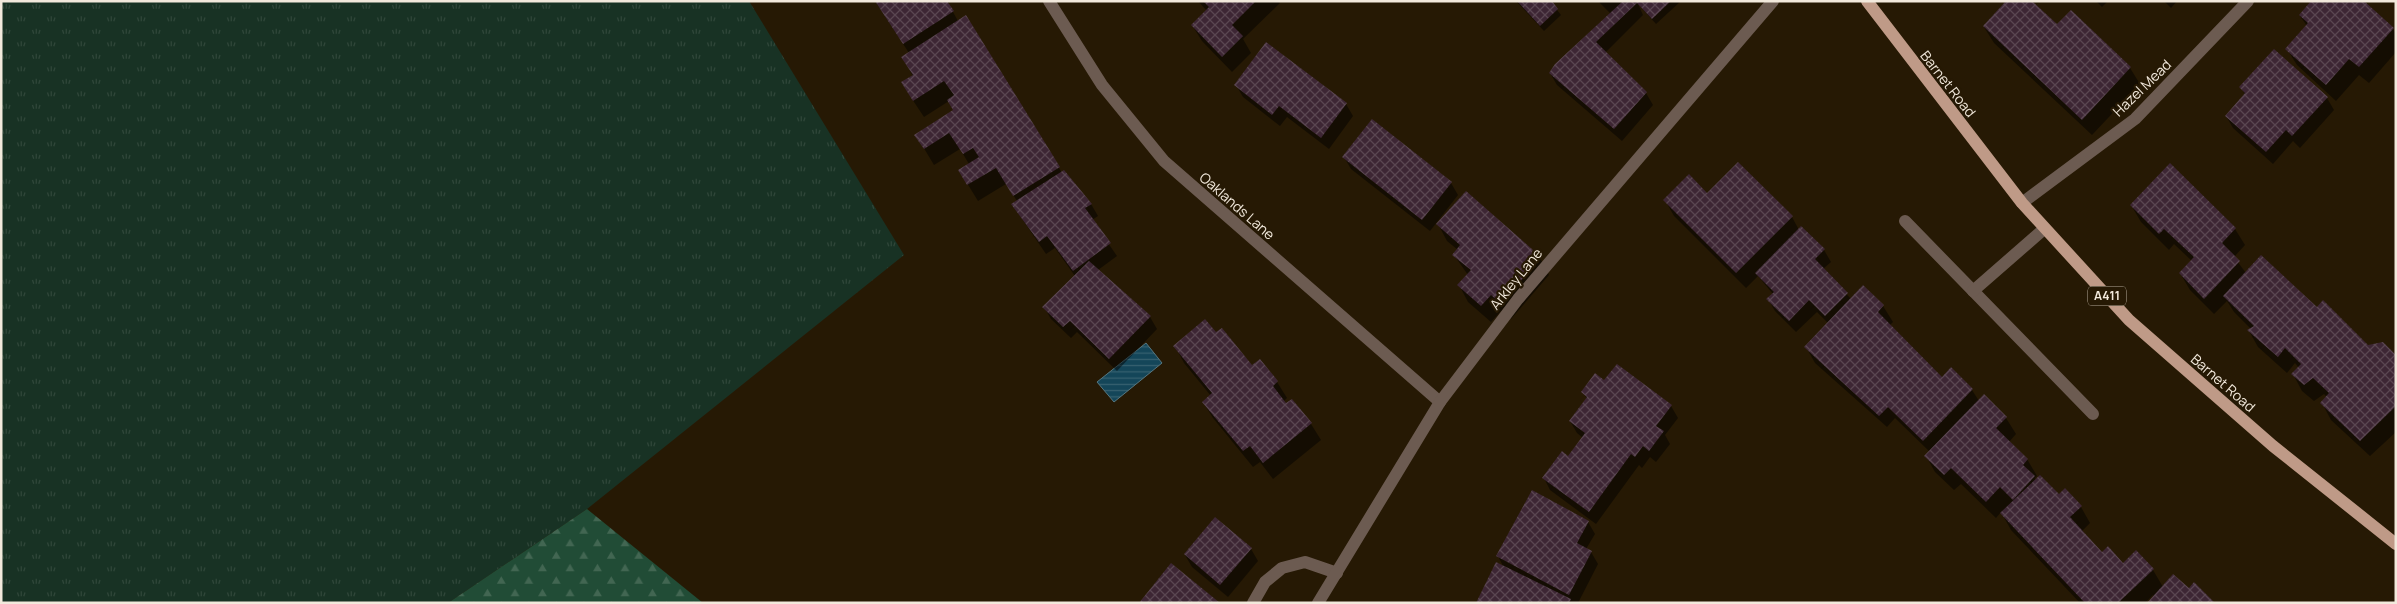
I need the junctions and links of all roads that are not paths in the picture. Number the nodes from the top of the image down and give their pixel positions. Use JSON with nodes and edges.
{"nodes":[{"id":1,"x":1049,"y":1,"type":"edge"},
{"id":2,"x":1773,"y":1,"type":"edge"},
{"id":3,"x":1867,"y":1,"type":"edge"},
{"id":4,"x":2248,"y":1,"type":"edge"},
{"id":5,"x":2022,"y":203,"type":"junction"},
{"id":6,"x":1905,"y":221,"type":"dead end"},
{"id":7,"x":2044,"y":230,"type":"junction"},
{"id":8,"x":1973,"y":291,"type":"junction"},
{"id":9,"x":1440,"y":402,"type":"junction"},
{"id":10,"x":2094,"y":414,"type":"dead end"},
{"id":11,"x":2396,"y":544,"type":"edge"},
{"id":12,"x":1336,"y":573,"type":"junction"},
{"id":13,"x":1253,"y":603,"type":"edge"},
{"id":14,"x":1318,"y":603,"type":"edge"}],
"edges":[{"from":1,"to":9,"type":"street","name":"Oaklands Lane"},
{"from":2,"to":9,"type":"street","name":"Arkley Lane"},
{"from":3,"to":5,"type":"main road","name":"Barnet Road","number":"A411"},
{"from":4,"to":5,"type":"street","name":"Hazel Mead"},
{"from":5,"to":7,"type":"main road","name":"Barnet Road","number":"A411"},
{"from":6,"to":8,"type":"street"},
{"from":7,"to":8,"type":"street"},
{"from":7,"to":11,"type":"main road","name":"Barnet Road","number":"A411"},
{"from":8,"to":10,"type":"street"},
{"from":9,"to":12,"type":"street","name":"Arkley Lane"},
{"from":12,"to":13,"type":"street"},
{"from":12,"to":14,"type":"street","name":"Arkley Lane"}]}
